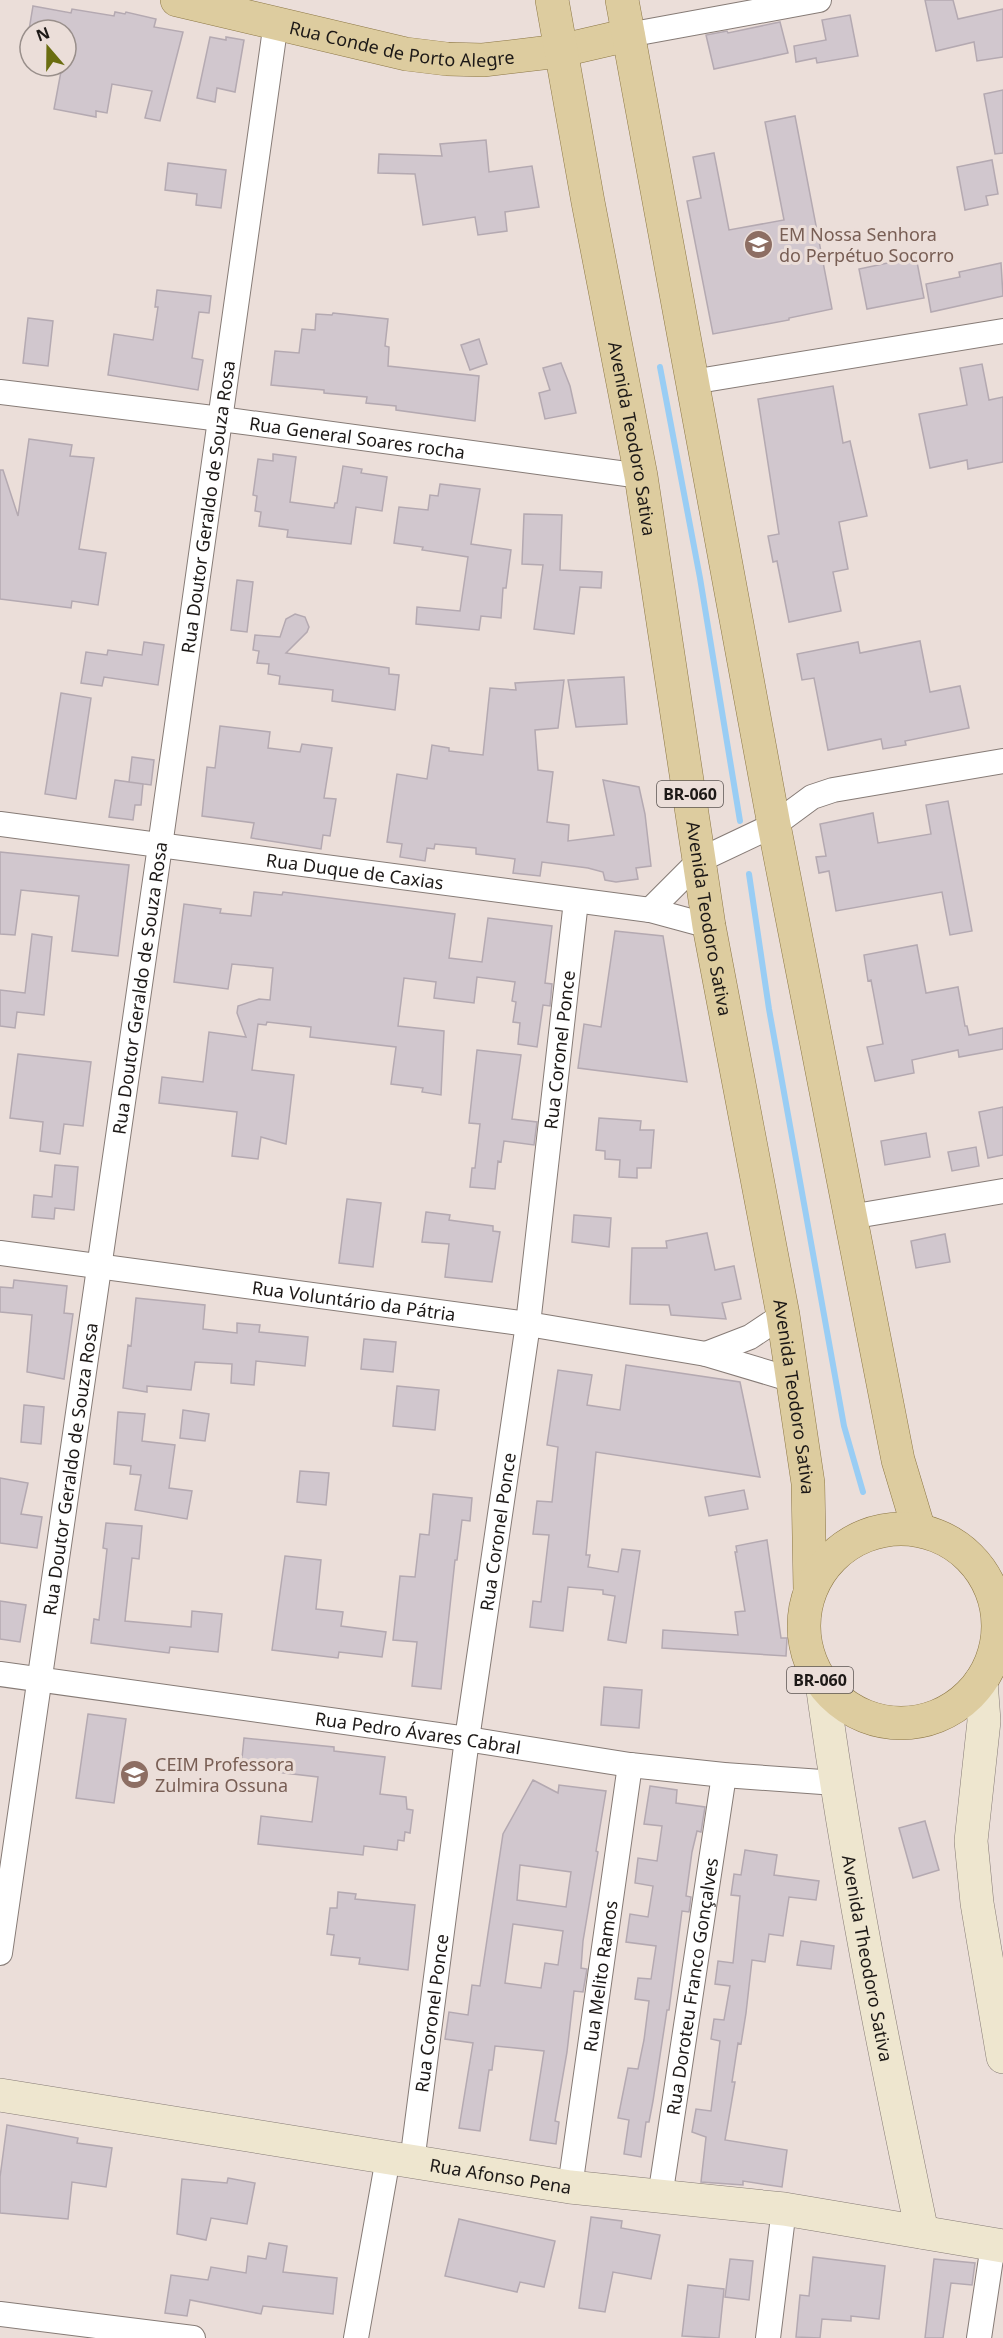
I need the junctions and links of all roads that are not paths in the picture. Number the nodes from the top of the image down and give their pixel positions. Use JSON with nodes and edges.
{"nodes":[{"id":1,"x":177,"y":0,"type":"edge"},
{"id":2,"x":552,"y":0,"type":"edge"},
{"id":3,"x":622,"y":0,"type":"edge"},
{"id":4,"x":819,"y":0,"type":"edge"},
{"id":5,"x":276,"y":22,"type":"junction"},
{"id":6,"x":628,"y":35,"type":"junction"},
{"id":7,"x":559,"y":51,"type":"junction"},
{"id":8,"x":1003,"y":331,"type":"edge"},
{"id":9,"x":692,"y":382,"type":"junction"},
{"id":10,"x":0,"y":392,"type":"edge"},
{"id":11,"x":221,"y":419,"type":"junction"},
{"id":12,"x":641,"y":476,"type":"junction"},
{"id":13,"x":1003,"y":761,"type":"edge"},
{"id":14,"x":0,"y":824,"type":"edge"},
{"id":15,"x":774,"y":825,"type":"junction"},
{"id":16,"x":160,"y":846,"type":"junction"},
{"id":17,"x":700,"y":861,"type":"junction"},
{"id":18,"x":576,"y":901,"type":"junction"},
{"id":19,"x":650,"y":910,"type":"junction"},
{"id":20,"x":709,"y":926,"type":"junction"},
{"id":21,"x":1003,"y":1191,"type":"edge"},
{"id":22,"x":850,"y":1217,"type":"junction"},
{"id":23,"x":0,"y":1253,"type":"edge"},
{"id":24,"x":99,"y":1265,"type":"junction"},
{"id":25,"x":783,"y":1315,"type":"junction"},
{"id":26,"x":528,"y":1324,"type":"junction"},
{"id":27,"x":706,"y":1354,"type":"junction"},
{"id":28,"x":793,"y":1380,"type":"junction"},
{"id":29,"x":930,"y":1533,"type":"junction"},
{"id":30,"x":1003,"y":1555,"type":"edge"},
{"id":31,"x":810,"y":1590,"type":"junction"},
{"id":32,"x":0,"y":1674,"type":"edge"},
{"id":33,"x":990,"y":1674,"type":"edge"},
{"id":34,"x":39,"y":1680,"type":"junction"},
{"id":35,"x":822,"y":1683,"type":"junction"},
{"id":36,"x":467,"y":1739,"type":"junction"},
{"id":37,"x":630,"y":1765,"type":"junction"},
{"id":38,"x":724,"y":1775,"type":"junction"},
{"id":39,"x":836,"y":1783,"type":"junction"},
{"id":40,"x":0,"y":1953,"type":"edge"},
{"id":41,"x":1002,"y":2043,"type":"edge"},
{"id":42,"x":0,"y":2095,"type":"edge"},
{"id":43,"x":400,"y":2160,"type":"junction"},
{"id":44,"x":570,"y":2187,"type":"junction"},
{"id":45,"x":660,"y":2197,"type":"junction"},
{"id":46,"x":784,"y":2210,"type":"junction"},
{"id":47,"x":922,"y":2232,"type":"junction"},
{"id":48,"x":998,"y":2246,"type":"edge"},
{"id":49,"x":0,"y":2314,"type":"edge"},
{"id":50,"x":193,"y":2338,"type":"edge"},
{"id":51,"x":356,"y":2338,"type":"edge"},
{"id":52,"x":768,"y":2338,"type":"edge"},
{"id":53,"x":979,"y":2338,"type":"edge"}],
"edges":[{"from":1,"to":5,"type":"main road","name":"Rua Conde de Porto Alegre"},
{"from":2,"to":7,"type":"main road","name":"Avenida Teodoro Sativa","number":"BR-060"},
{"from":3,"to":6,"type":"main road"},
{"from":4,"to":6,"type":"street"},
{"from":5,"to":7,"type":"main road","name":"Rua Conde de Porto Alegre"},
{"from":5,"to":11,"type":"street","name":"Rua Doutor Geraldo de Souza Rosa"},
{"from":6,"to":7,"type":"main road","name":"Rua Conde de Porto Alegre"},
{"from":6,"to":9,"type":"main road"},
{"from":7,"to":12,"type":"main road","name":"Avenida Teodoro Sativa","number":"BR-060"},
{"from":8,"to":9,"type":"street"},
{"from":9,"to":15,"type":"main road"},
{"from":10,"to":11,"type":"street","name":"Rua General Soares rocha"},
{"from":11,"to":12,"type":"street","name":"Rua General Soares rocha"},
{"from":11,"to":16,"type":"street","name":"Rua Doutor Geraldo de Souza Rosa"},
{"from":12,"to":17,"type":"main road","name":"Avenida Teodoro Sativa","number":"BR-060"},
{"from":13,"to":15,"type":"street"},
{"from":14,"to":16,"type":"street","name":"Rua Duque de Caxias"},
{"from":15,"to":17,"type":"street"},
{"from":15,"to":22,"type":"main road"},
{"from":16,"to":18,"type":"street","name":"Rua Duque de Caxias"},
{"from":16,"to":24,"type":"street","name":"Rua Doutor Geraldo de Souza Rosa"},
{"from":17,"to":19,"type":"street"},
{"from":17,"to":20,"type":"main road","name":"Avenida Teodoro Sativa","number":"BR-060"},
{"from":18,"to":19,"type":"street","name":"Rua Duque de Caxias"},
{"from":18,"to":26,"type":"street","name":"Rua Coronel Ponce"},
{"from":19,"to":20,"type":"street","name":"Rua Duque de Caxias"},
{"from":20,"to":25,"type":"main road","name":"Avenida Teodoro Sativa","number":"BR-060"},
{"from":21,"to":22,"type":"street"},
{"from":22,"to":29,"type":"main road"},
{"from":23,"to":24,"type":"street","name":"Rua Voluntário da Pátria"},
{"from":24,"to":26,"type":"street","name":"Rua Voluntário da Pátria"},
{"from":24,"to":34,"type":"street","name":"Rua Doutor Geraldo de Souza Rosa"},
{"from":25,"to":27,"type":"street"},
{"from":25,"to":28,"type":"main road","name":"Avenida Teodoro Sativa","number":"BR-060"},
{"from":26,"to":27,"type":"street","name":"Rua Voluntário da Pátria"},
{"from":26,"to":36,"type":"street","name":"Rua Coronel Ponce"},
{"from":27,"to":28,"type":"street","name":"Rua Voluntário da Pátria"},
{"from":28,"to":31,"type":"main road","name":"Avenida Teodoro Sativa","number":"BR-060"},
{"from":29,"to":30,"type":"main road","number":"BR-060"},
{"from":29,"to":31,"type":"main road","number":"BR-060"},
{"from":29,"to":33,"type":"main road","number":"BR-060"},
{"from":31,"to":35,"type":"main road","number":"BR-060"},
{"from":32,"to":34,"type":"street","name":"Rua Pedro Ávares Cabral"},
{"from":33,"to":35,"type":"main road","number":"BR-060"},
{"from":33,"to":41,"type":"street"},
{"from":34,"to":36,"type":"street","name":"Rua Pedro Ávares Cabral"},
{"from":34,"to":40,"type":"street","name":"Rua Doutor Geraldo de Souza Rosa"},
{"from":35,"to":39,"type":"street","name":"Avenida Theodoro Sativa"},
{"from":36,"to":37,"type":"street","name":"Rua Pedro Ávares Cabral"},
{"from":36,"to":43,"type":"street","name":"Rua Coronel Ponce"},
{"from":37,"to":38,"type":"street","name":"Rua Pedro Ávares Cabral"},
{"from":37,"to":44,"type":"street","name":"Rua Melito Ramos"},
{"from":38,"to":39,"type":"street","name":"Rua Pedro Ávares Cabral"},
{"from":38,"to":45,"type":"street","name":"Rua Doroteu Franco Gonçalves"},
{"from":39,"to":47,"type":"street","name":"Avenida Theodoro Sativa"},
{"from":42,"to":43,"type":"street","name":"Rua Afonso Pena"},
{"from":43,"to":44,"type":"street","name":"Rua Afonso Pena"},
{"from":43,"to":51,"type":"street","name":"Rua Coronel Ponce"},
{"from":44,"to":45,"type":"street","name":"Rua Afonso Pena"},
{"from":45,"to":46,"type":"street","name":"Rua Afonso Pena"},
{"from":46,"to":47,"type":"street","name":"Rua Afonso Pena"},
{"from":46,"to":52,"type":"street"},
{"from":47,"to":48,"type":"street","name":"Rua Afonso Pena"},
{"from":48,"to":53,"type":"street"},
{"from":49,"to":50,"type":"street"}]}
